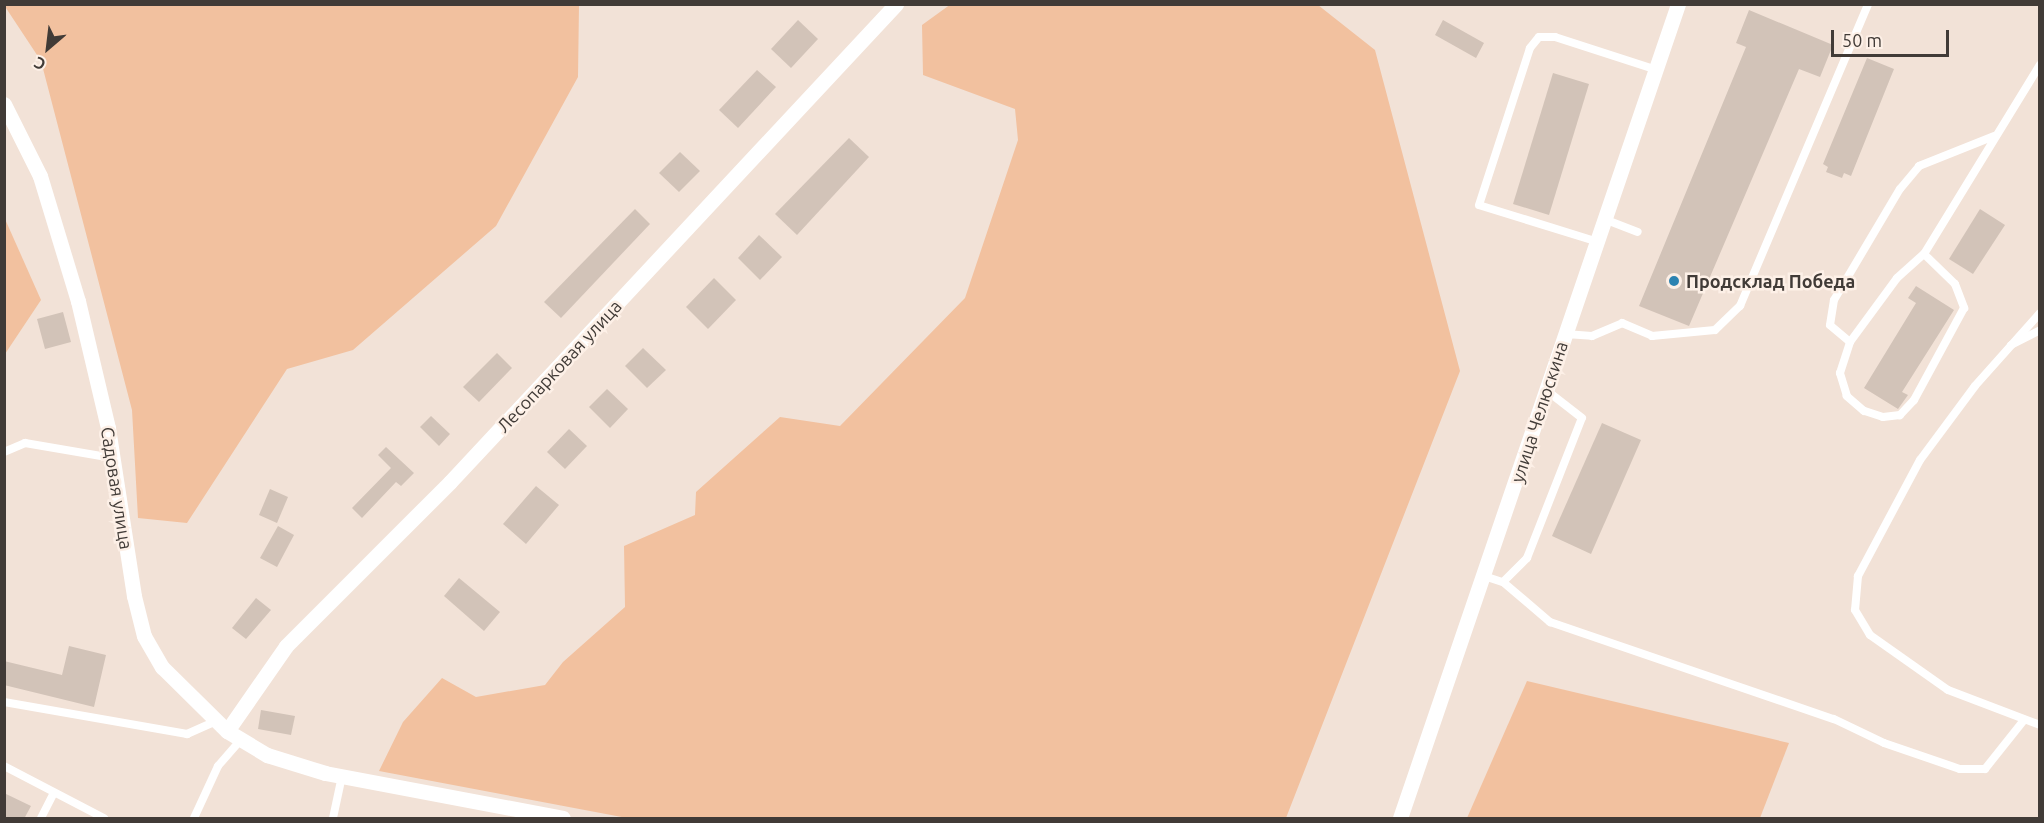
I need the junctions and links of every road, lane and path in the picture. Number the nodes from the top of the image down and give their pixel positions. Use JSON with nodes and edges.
{"nodes":[{"id":1,"x":896,"y":4,"type":"edge"},
{"id":2,"x":1678,"y":4,"type":"edge"},
{"id":3,"x":1868,"y":4,"type":"edge"},
{"id":4,"x":2040,"y":65,"type":"edge"},
{"id":5,"x":1654,"y":69,"type":"junction"},
{"id":6,"x":4,"y":104,"type":"edge"},
{"id":7,"x":1994,"y":136,"type":"junction"},
{"id":8,"x":1602,"y":219,"type":"junction"},
{"id":9,"x":1638,"y":232,"type":"dead end"},
{"id":10,"x":1595,"y":241,"type":"junction"},
{"id":11,"x":1924,"y":254,"type":"junction"},
{"id":12,"x":2040,"y":313,"type":"edge"},
{"id":13,"x":2040,"y":330,"type":"edge"},
{"id":14,"x":1565,"y":334,"type":"junction"},
{"id":15,"x":1851,"y":342,"type":"junction"},
{"id":16,"x":2007,"y":347,"type":"junction"},
{"id":17,"x":1546,"y":390,"type":"junction"},
{"id":18,"x":4,"y":452,"type":"edge"},
{"id":19,"x":113,"y":458,"type":"junction"},
{"id":20,"x":1484,"y":576,"type":"junction"},
{"id":21,"x":1503,"y":582,"type":"junction"},
{"id":22,"x":4,"y":702,"type":"edge"},
{"id":23,"x":2024,"y":720,"type":"junction"},
{"id":24,"x":2040,"y":725,"type":"edge"},
{"id":25,"x":221,"y":726,"type":"junction"},
{"id":26,"x":242,"y":740,"type":"junction"},
{"id":27,"x":4,"y":766,"type":"edge"},
{"id":28,"x":342,"y":776,"type":"junction"},
{"id":29,"x":53,"y":794,"type":"junction"},
{"id":30,"x":41,"y":819,"type":"edge"},
{"id":31,"x":104,"y":819,"type":"edge"},
{"id":32,"x":194,"y":819,"type":"edge"},
{"id":33,"x":333,"y":819,"type":"edge"},
{"id":34,"x":563,"y":819,"type":"edge"},
{"id":35,"x":1400,"y":819,"type":"edge"}],
"edges":[{"from":1,"to":25,"type":"street","name":"Лесопарковая улица"},
{"from":2,"to":5,"type":"street","name":"улица Челюскина"},
{"from":3,"to":14,"type":"lane"},
{"from":4,"to":7,"type":"lane"},
{"from":5,"to":8,"type":"street","name":"улица Челюскина"},
{"from":5,"to":10,"type":"lane"},
{"from":6,"to":19,"type":"street","name":"Садовая улица"},
{"from":7,"to":11,"type":"lane"},
{"from":7,"to":15,"type":"lane"},
{"from":8,"to":9,"type":"lane"},
{"from":8,"to":10,"type":"street","name":"улица Челюскина"},
{"from":10,"to":14,"type":"street","name":"улица Челюскина"},
{"from":11,"to":15,"type":"lane"},
{"from":11,"to":15,"type":"lane"},
{"from":12,"to":16,"type":"lane"},
{"from":13,"to":16,"type":"lane"},
{"from":14,"to":17,"type":"street","name":"улица Челюскина"},
{"from":16,"to":23,"type":"lane"},
{"from":17,"to":20,"type":"street","name":"улица Челюскина"},
{"from":17,"to":21,"type":"lane"},
{"from":18,"to":19,"type":"lane"},
{"from":19,"to":25,"type":"street","name":"Садовая улица"},
{"from":20,"to":21,"type":"lane"},
{"from":20,"to":35,"type":"street","name":"улица Челюскина"},
{"from":21,"to":23,"type":"lane"},
{"from":22,"to":25,"type":"lane"},
{"from":23,"to":24,"type":"lane"},
{"from":25,"to":26,"type":"street","name":"Садовая улица"},
{"from":26,"to":28,"type":"street","name":"Садовая улица"},
{"from":26,"to":32,"type":"lane"},
{"from":27,"to":29,"type":"lane"},
{"from":28,"to":33,"type":"lane"},
{"from":28,"to":34,"type":"street","name":"Садовая улица"},
{"from":29,"to":30,"type":"lane"},
{"from":29,"to":31,"type":"lane"}]}
